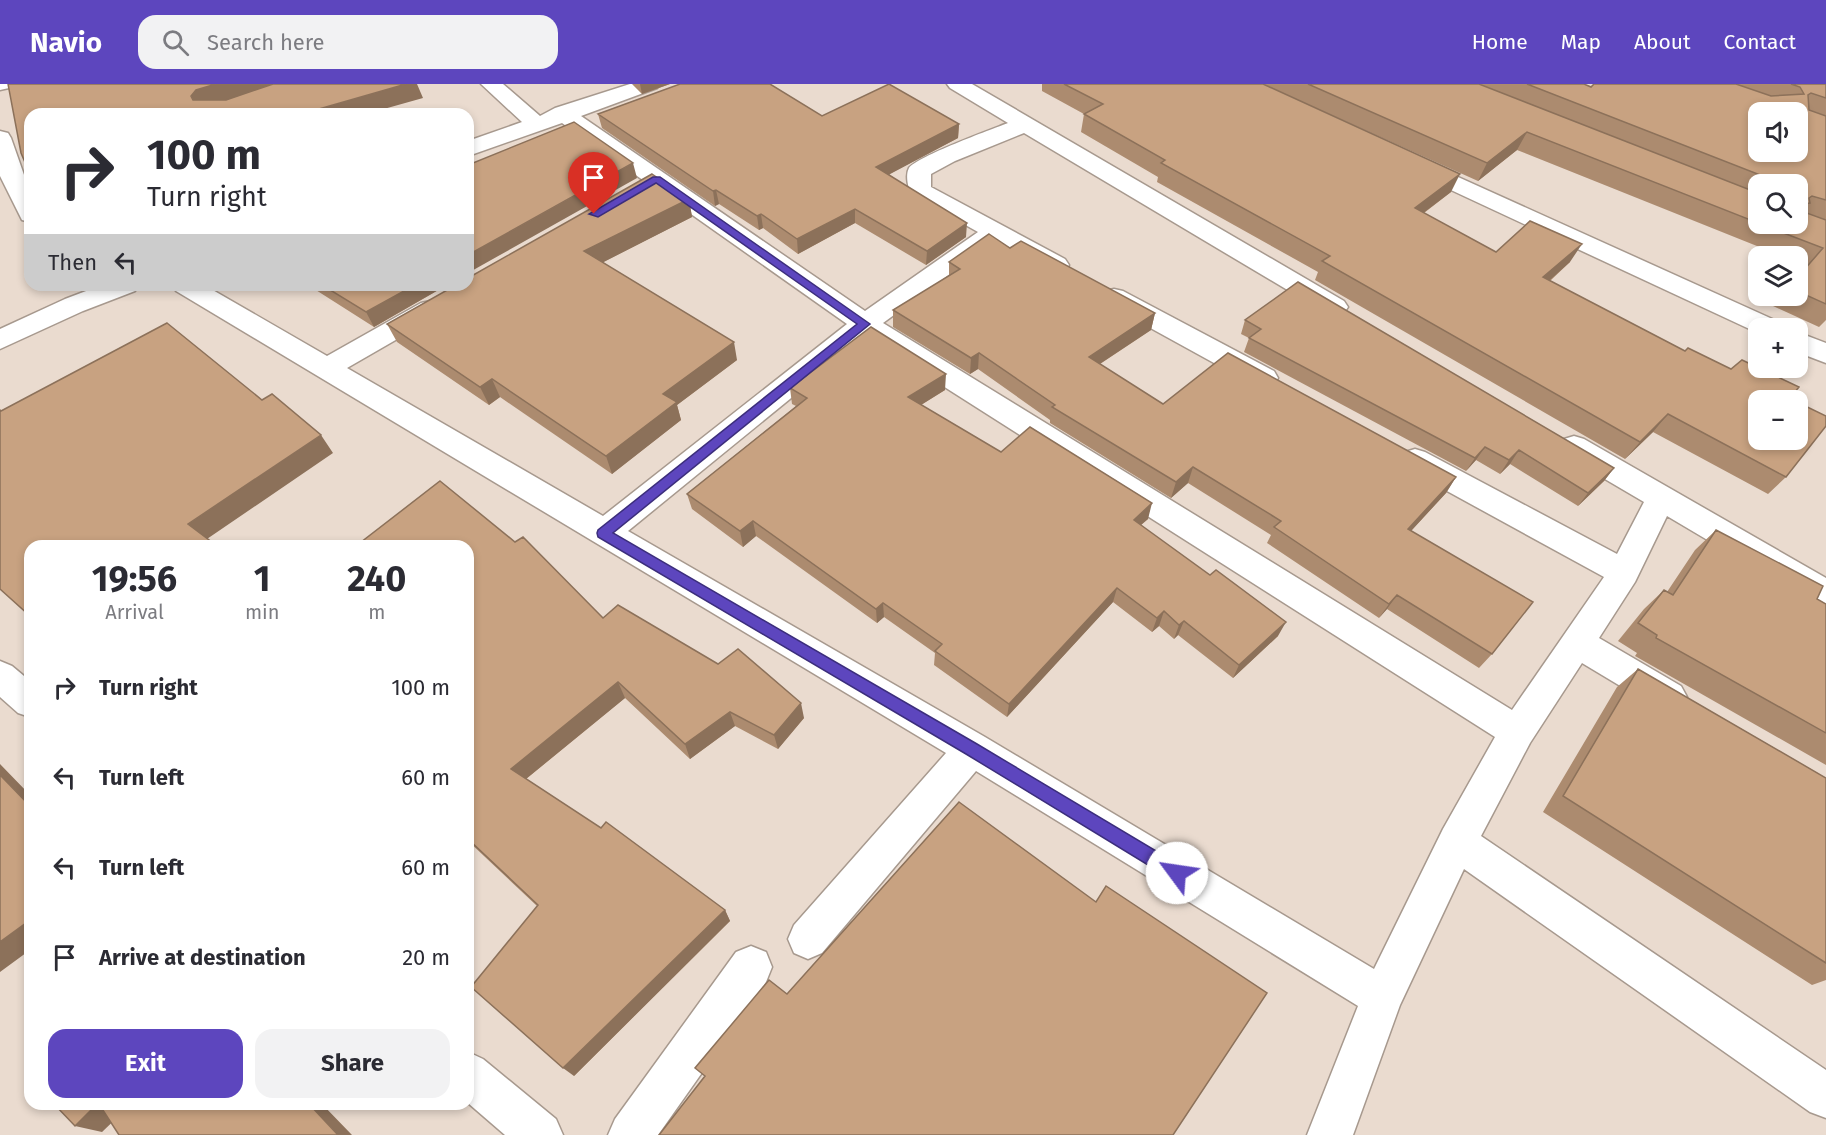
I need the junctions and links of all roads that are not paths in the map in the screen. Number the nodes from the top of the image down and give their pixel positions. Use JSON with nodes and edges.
{"nodes":[{"id":1,"x":491,"y":84,"type":"edge"},
{"id":2,"x":973,"y":87,"type":"edge"},
{"id":3,"x":660,"y":88,"type":"edge"},
{"id":4,"x":570,"y":119,"type":"junction"},
{"id":5,"x":536,"y":124,"type":"junction"},
{"id":6,"x":1023,"y":124,"type":"junction"},
{"id":7,"x":0,"y":138,"type":"edge"},
{"id":8,"x":474,"y":147,"type":"edge"},
{"id":9,"x":1391,"y":154,"type":"edge"},
{"id":10,"x":474,"y":163,"type":"edge"},
{"id":11,"x":22,"y":178,"type":"edge"},
{"id":12,"x":994,"y":232,"type":"junction"},
{"id":13,"x":92,"y":291,"type":"edge"},
{"id":14,"x":195,"y":291,"type":"edge"},
{"id":15,"x":69,"y":295,"type":"edge"},
{"id":16,"x":449,"y":298,"type":"edge"},
{"id":17,"x":1352,"y":317,"type":"edge"},
{"id":18,"x":1748,"y":318,"type":"edge"},
{"id":19,"x":865,"y":324,"type":"junction"},
{"id":20,"x":0,"y":340,"type":"edge"},
{"id":21,"x":1808,"y":346,"type":"edge"},
{"id":22,"x":1826,"y":354,"type":"edge"},
{"id":23,"x":325,"y":369,"type":"junction"},
{"id":24,"x":1288,"y":391,"type":"edge"},
{"id":25,"x":1547,"y":432,"type":"edge"},
{"id":26,"x":1393,"y":448,"type":"edge"},
{"id":27,"x":1660,"y":498,"type":"junction"},
{"id":28,"x":603,"y":533,"type":"junction"},
{"id":29,"x":1624,"y":573,"type":"junction"},
{"id":30,"x":1826,"y":594,"type":"edge"},
{"id":31,"x":1576,"y":642,"type":"junction"},
{"id":32,"x":0,"y":676,"type":"edge"},
{"id":33,"x":24,"y":697,"type":"edge"},
{"id":34,"x":1696,"y":712,"type":"edge"},
{"id":35,"x":1517,"y":732,"type":"junction"},
{"id":36,"x":972,"y":749,"type":"junction"},
{"id":37,"x":1458,"y":842,"type":"junction"},
{"id":38,"x":808,"y":939,"type":"dead end"},
{"id":39,"x":751,"y":967,"type":"dead end"},
{"id":40,"x":1382,"y":997,"type":"junction"},
{"id":41,"x":474,"y":1079,"type":"edge"},
{"id":42,"x":1826,"y":1096,"type":"edge"},
{"id":43,"x":540,"y":1135,"type":"edge"},
{"id":44,"x":631,"y":1135,"type":"edge"},
{"id":45,"x":1330,"y":1135,"type":"edge"}],
"edges":[{"from":1,"to":5,"type":"street"},
{"from":2,"to":6,"type":"street"},
{"from":3,"to":4,"type":"street"},
{"from":4,"to":5,"type":"street"},
{"from":4,"to":10,"type":"street"},
{"from":4,"to":19,"type":"street"},
{"from":5,"to":8,"type":"street"},
{"from":6,"to":12,"type":"street"},
{"from":6,"to":17,"type":"street"},
{"from":7,"to":11,"type":"street"},
{"from":9,"to":18,"type":"street"},
{"from":12,"to":19,"type":"street"},
{"from":12,"to":24,"type":"street"},
{"from":13,"to":15,"type":"street"},
{"from":14,"to":23,"type":"street"},
{"from":15,"to":20,"type":"street"},
{"from":16,"to":23,"type":"street"},
{"from":19,"to":28,"type":"street"},
{"from":19,"to":35,"type":"street"},
{"from":21,"to":22,"type":"street"},
{"from":23,"to":28,"type":"street"},
{"from":25,"to":27,"type":"street"},
{"from":26,"to":29,"type":"street"},
{"from":27,"to":29,"type":"street"},
{"from":27,"to":30,"type":"street"},
{"from":28,"to":36,"type":"street"},
{"from":29,"to":31,"type":"street"},
{"from":31,"to":34,"type":"street"},
{"from":31,"to":35,"type":"street"},
{"from":32,"to":33,"type":"street"},
{"from":35,"to":37,"type":"street"},
{"from":36,"to":38,"type":"street"},
{"from":36,"to":40,"type":"street"},
{"from":37,"to":40,"type":"street"},
{"from":37,"to":42,"type":"street"},
{"from":39,"to":44,"type":"street"},
{"from":40,"to":45,"type":"street"},
{"from":41,"to":43,"type":"street"}]}
